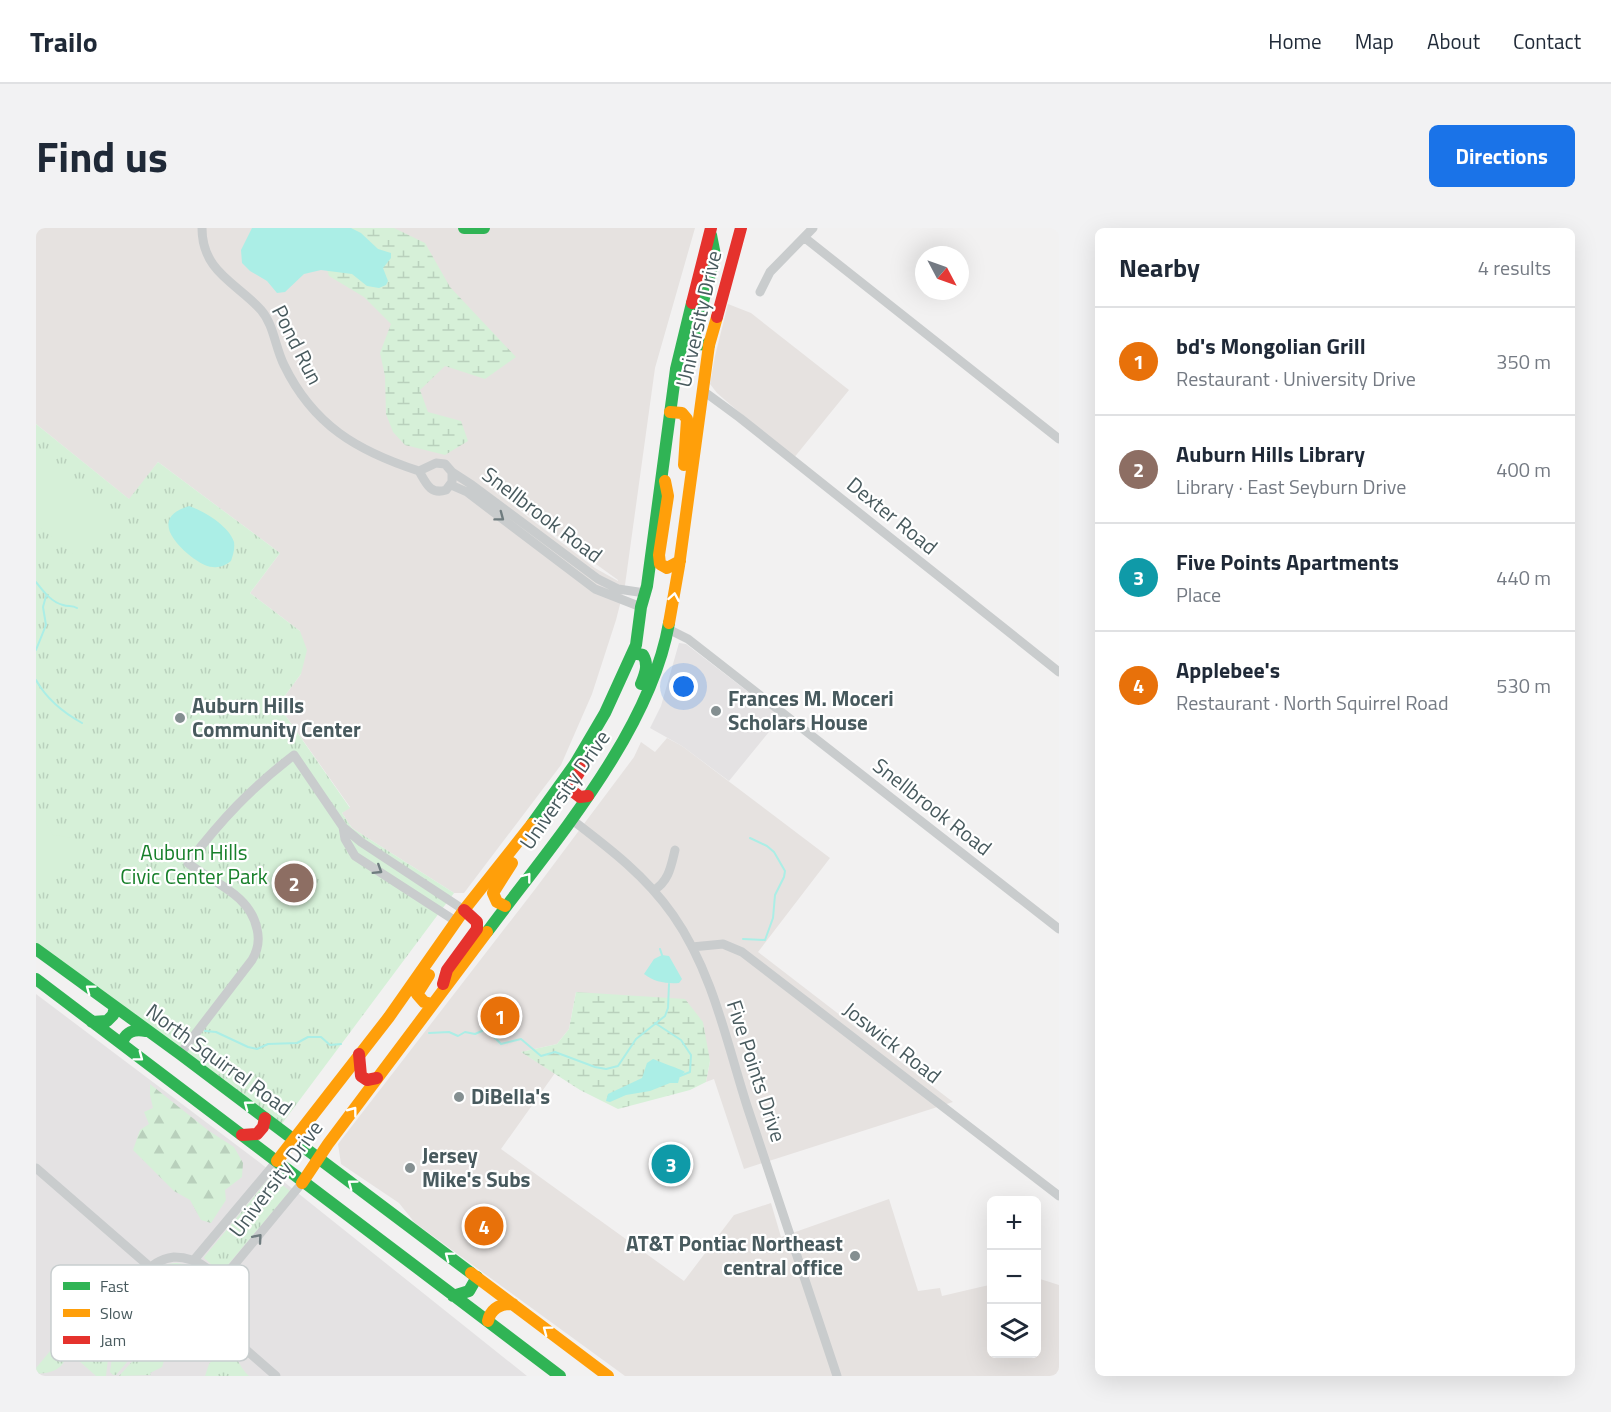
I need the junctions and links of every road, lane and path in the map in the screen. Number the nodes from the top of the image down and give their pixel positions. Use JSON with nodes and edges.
{"nodes":[{"id":1,"x":202,"y":228,"type":"edge"},
{"id":2,"x":464,"y":228,"type":"edge"},
{"id":3,"x":484,"y":228,"type":"edge"},
{"id":4,"x":733,"y":228,"type":"edge"},
{"id":5,"x":741,"y":228,"type":"edge"},
{"id":6,"x":813,"y":228,"type":"edge"},
{"id":7,"x":711,"y":230,"type":"edge"},
{"id":8,"x":805,"y":238,"type":"junction"},
{"id":9,"x":728,"y":277,"type":"junction"},
{"id":10,"x":760,"y":292,"type":"dead end"},
{"id":11,"x":709,"y":345,"type":"junction"},
{"id":12,"x":702,"y":390,"type":"junction"},
{"id":13,"x":670,"y":412,"type":"junction"},
{"id":14,"x":1059,"y":439,"type":"edge"},
{"id":15,"x":662,"y":468,"type":"junction"},
{"id":16,"x":419,"y":471,"type":"junction"},
{"id":17,"x":453,"y":472,"type":"junction"},
{"id":18,"x":451,"y":485,"type":"junction"},
{"id":19,"x":684,"y":529,"type":"junction"},
{"id":20,"x":680,"y":561,"type":"junction"},
{"id":21,"x":645,"y":593,"type":"junction"},
{"id":22,"x":641,"y":607,"type":"junction"},
{"id":23,"x":668,"y":629,"type":"junction"},
{"id":24,"x":633,"y":653,"type":"junction"},
{"id":25,"x":1059,"y":672,"type":"edge"},
{"id":26,"x":614,"y":694,"type":"junction"},
{"id":27,"x":615,"y":754,"type":"junction"},
{"id":28,"x":588,"y":796,"type":"junction"},
{"id":29,"x":572,"y":819,"type":"junction"},
{"id":30,"x":531,"y":825,"type":"junction"},
{"id":31,"x":343,"y":827,"type":"junction"},
{"id":32,"x":675,"y":850,"type":"dead end"},
{"id":33,"x":427,"y":884,"type":"junction"},
{"id":34,"x":654,"y":890,"type":"junction"},
{"id":35,"x":419,"y":896,"type":"junction"},
{"id":36,"x":505,"y":906,"type":"junction"},
{"id":37,"x":465,"y":910,"type":"junction"},
{"id":38,"x":455,"y":926,"type":"junction"},
{"id":39,"x":1059,"y":928,"type":"edge"},
{"id":40,"x":692,"y":946,"type":"junction"},
{"id":41,"x":36,"y":948,"type":"edge"},
{"id":42,"x":36,"y":979,"type":"edge"},
{"id":43,"x":441,"y":991,"type":"junction"},
{"id":44,"x":432,"y":1004,"type":"junction"},
{"id":45,"x":115,"y":1007,"type":"junction"},
{"id":46,"x":92,"y":1022,"type":"junction"},
{"id":47,"x":146,"y":1031,"type":"junction"},
{"id":48,"x":122,"y":1044,"type":"junction"},
{"id":49,"x":180,"y":1054,"type":"junction"},
{"id":50,"x":359,"y":1054,"type":"junction"},
{"id":51,"x":378,"y":1078,"type":"junction"},
{"id":52,"x":265,"y":1118,"type":"junction"},
{"id":53,"x":242,"y":1135,"type":"junction"},
{"id":54,"x":294,"y":1140,"type":"junction"},
{"id":55,"x":318,"y":1158,"type":"junction"},
{"id":56,"x":277,"y":1161,"type":"junction"},
{"id":57,"x":36,"y":1168,"type":"edge"},
{"id":58,"x":302,"y":1183,"type":"junction"},
{"id":59,"x":1059,"y":1196,"type":"edge"},
{"id":60,"x":195,"y":1260,"type":"junction"},
{"id":61,"x":148,"y":1265,"type":"edge"},
{"id":62,"x":153,"y":1265,"type":"edge"},
{"id":63,"x":202,"y":1265,"type":"edge"},
{"id":64,"x":233,"y":1265,"type":"edge"},
{"id":65,"x":477,"y":1277,"type":"junction"},
{"id":66,"x":453,"y":1296,"type":"junction"},
{"id":67,"x":513,"y":1304,"type":"junction"},
{"id":68,"x":488,"y":1321,"type":"junction"},
{"id":69,"x":249,"y":1352,"type":"edge"},
{"id":70,"x":276,"y":1376,"type":"edge"},
{"id":71,"x":560,"y":1376,"type":"edge"},
{"id":72,"x":608,"y":1376,"type":"edge"},
{"id":73,"x":837,"y":1376,"type":"edge"}],
"edges":[{"from":1,"to":16,"type":"street","name":"Pond Run"},
{"from":2,"to":3,"type":"main road"},
{"from":4,"to":9,"type":"main road"},
{"from":5,"to":9,"type":"main road","name":"University Drive"},
{"from":6,"to":8,"type":"street"},
{"from":7,"to":11,"type":"main road"},
{"from":7,"to":13,"type":"main road","name":"University Drive"},
{"from":8,"to":10,"type":"street"},
{"from":8,"to":14,"type":"street"},
{"from":9,"to":11,"type":"main road","name":"University Drive"},
{"from":11,"to":12,"type":"main road","name":"University Drive"},
{"from":12,"to":19,"type":"main road","name":"University Drive"},
{"from":12,"to":25,"type":"street","name":"Dexter Road"},
{"from":13,"to":15,"type":"main road","name":"University Drive"},
{"from":13,"to":19,"type":"main road"},
{"from":15,"to":20,"type":"main road"},
{"from":15,"to":21,"type":"main road","name":"University Drive"},
{"from":16,"to":17,"type":"street"},
{"from":16,"to":18,"type":"street","name":"Pond Run"},
{"from":17,"to":18,"type":"street"},
{"from":17,"to":21,"type":"street","name":"Snellbrook Road"},
{"from":18,"to":22,"type":"street","name":"Snellbrook Road","one_way":true},
{"from":19,"to":20,"type":"main road","name":"University Drive"},
{"from":23,"to":20,"type":"main road","name":"University Drive","one_way":true},
{"from":21,"to":22,"type":"main road","name":"University Drive"},
{"from":22,"to":24,"type":"main road","name":"University Drive"},
{"from":23,"to":27,"type":"main road","name":"University Drive"},
{"from":23,"to":39,"type":"street","name":"Snellbrook Road"},
{"from":24,"to":26,"type":"main road","name":"University Drive"},
{"from":24,"to":27,"type":"main road"},
{"from":26,"to":28,"type":"main road"},
{"from":26,"to":30,"type":"main road","name":"University Drive"},
{"from":27,"to":28,"type":"main road","name":"University Drive"},
{"from":28,"to":29,"type":"main road","name":"University Drive"},
{"from":29,"to":34,"type":"street","name":"Five Points Drive"},
{"from":36,"to":29,"type":"main road","name":"University Drive","one_way":true},
{"from":30,"to":36,"type":"main road"},
{"from":30,"to":37,"type":"main road","name":"University Drive"},
{"from":31,"to":33,"type":"street"},
{"from":31,"to":35,"type":"street","one_way":true},
{"from":31,"to":49,"type":"street"},
{"from":32,"to":34,"type":"street"},
{"from":33,"to":35,"type":"street"},
{"from":33,"to":37,"type":"street"},
{"from":34,"to":40,"type":"street","name":"Five Points Drive"},
{"from":35,"to":38,"type":"street"},
{"from":36,"to":43,"type":"main road","name":"University Drive"},
{"from":37,"to":38,"type":"main road","name":"University Drive"},
{"from":37,"to":43,"type":"main road"},
{"from":38,"to":44,"type":"main road"},
{"from":38,"to":50,"type":"main road","name":"University Drive"},
{"from":40,"to":59,"type":"street","name":"Joswick Road"},
{"from":40,"to":73,"type":"street","name":"Five Points Drive"},
{"from":45,"to":41,"type":"main road","name":"North Squirrel Road","one_way":true},
{"from":42,"to":46,"type":"main road","name":"North Squirrel Road"},
{"from":43,"to":44,"type":"main road","name":"University Drive"},
{"from":44,"to":51,"type":"main road","name":"University Drive"},
{"from":45,"to":46,"type":"main road"},
{"from":45,"to":47,"type":"main road","name":"North Squirrel Road"},
{"from":46,"to":48,"type":"main road","name":"North Squirrel Road"},
{"from":47,"to":48,"type":"main road"},
{"from":47,"to":49,"type":"main road","name":"North Squirrel Road"},
{"from":48,"to":53,"type":"main road","name":"North Squirrel Road","one_way":true},
{"from":52,"to":49,"type":"main road","name":"North Squirrel Road","one_way":true},
{"from":50,"to":51,"type":"main road"},
{"from":50,"to":54,"type":"main road","name":"University Drive"},
{"from":55,"to":51,"type":"main road","name":"University Drive","one_way":true},
{"from":52,"to":53,"type":"main road"},
{"from":52,"to":54,"type":"main road","name":"North Squirrel Road"},
{"from":53,"to":56,"type":"main road","name":"North Squirrel Road"},
{"from":54,"to":55,"type":"main road","name":"North Squirrel Road"},
{"from":54,"to":56,"type":"main road","name":"University Drive"},
{"from":55,"to":58,"type":"main road","name":"University Drive"},
{"from":65,"to":55,"type":"main road","name":"North Squirrel Road","one_way":true},
{"from":56,"to":58,"type":"main road","name":"North Squirrel Road"},
{"from":56,"to":60,"type":"street","name":"University Drive"},
{"from":57,"to":61,"type":"street"},
{"from":64,"to":58,"type":"street","name":"University Drive","one_way":true},
{"from":58,"to":66,"type":"main road","name":"North Squirrel Road"},
{"from":60,"to":62,"type":"street"},
{"from":60,"to":63,"type":"street"},
{"from":65,"to":66,"type":"main road"},
{"from":65,"to":67,"type":"main road","name":"North Squirrel Road"},
{"from":66,"to":68,"type":"main road","name":"North Squirrel Road"},
{"from":67,"to":68,"type":"main road"},
{"from":72,"to":67,"type":"main road","name":"North Squirrel Road","one_way":true},
{"from":68,"to":71,"type":"main road","name":"North Squirrel Road"},
{"from":69,"to":70,"type":"street"}]}
